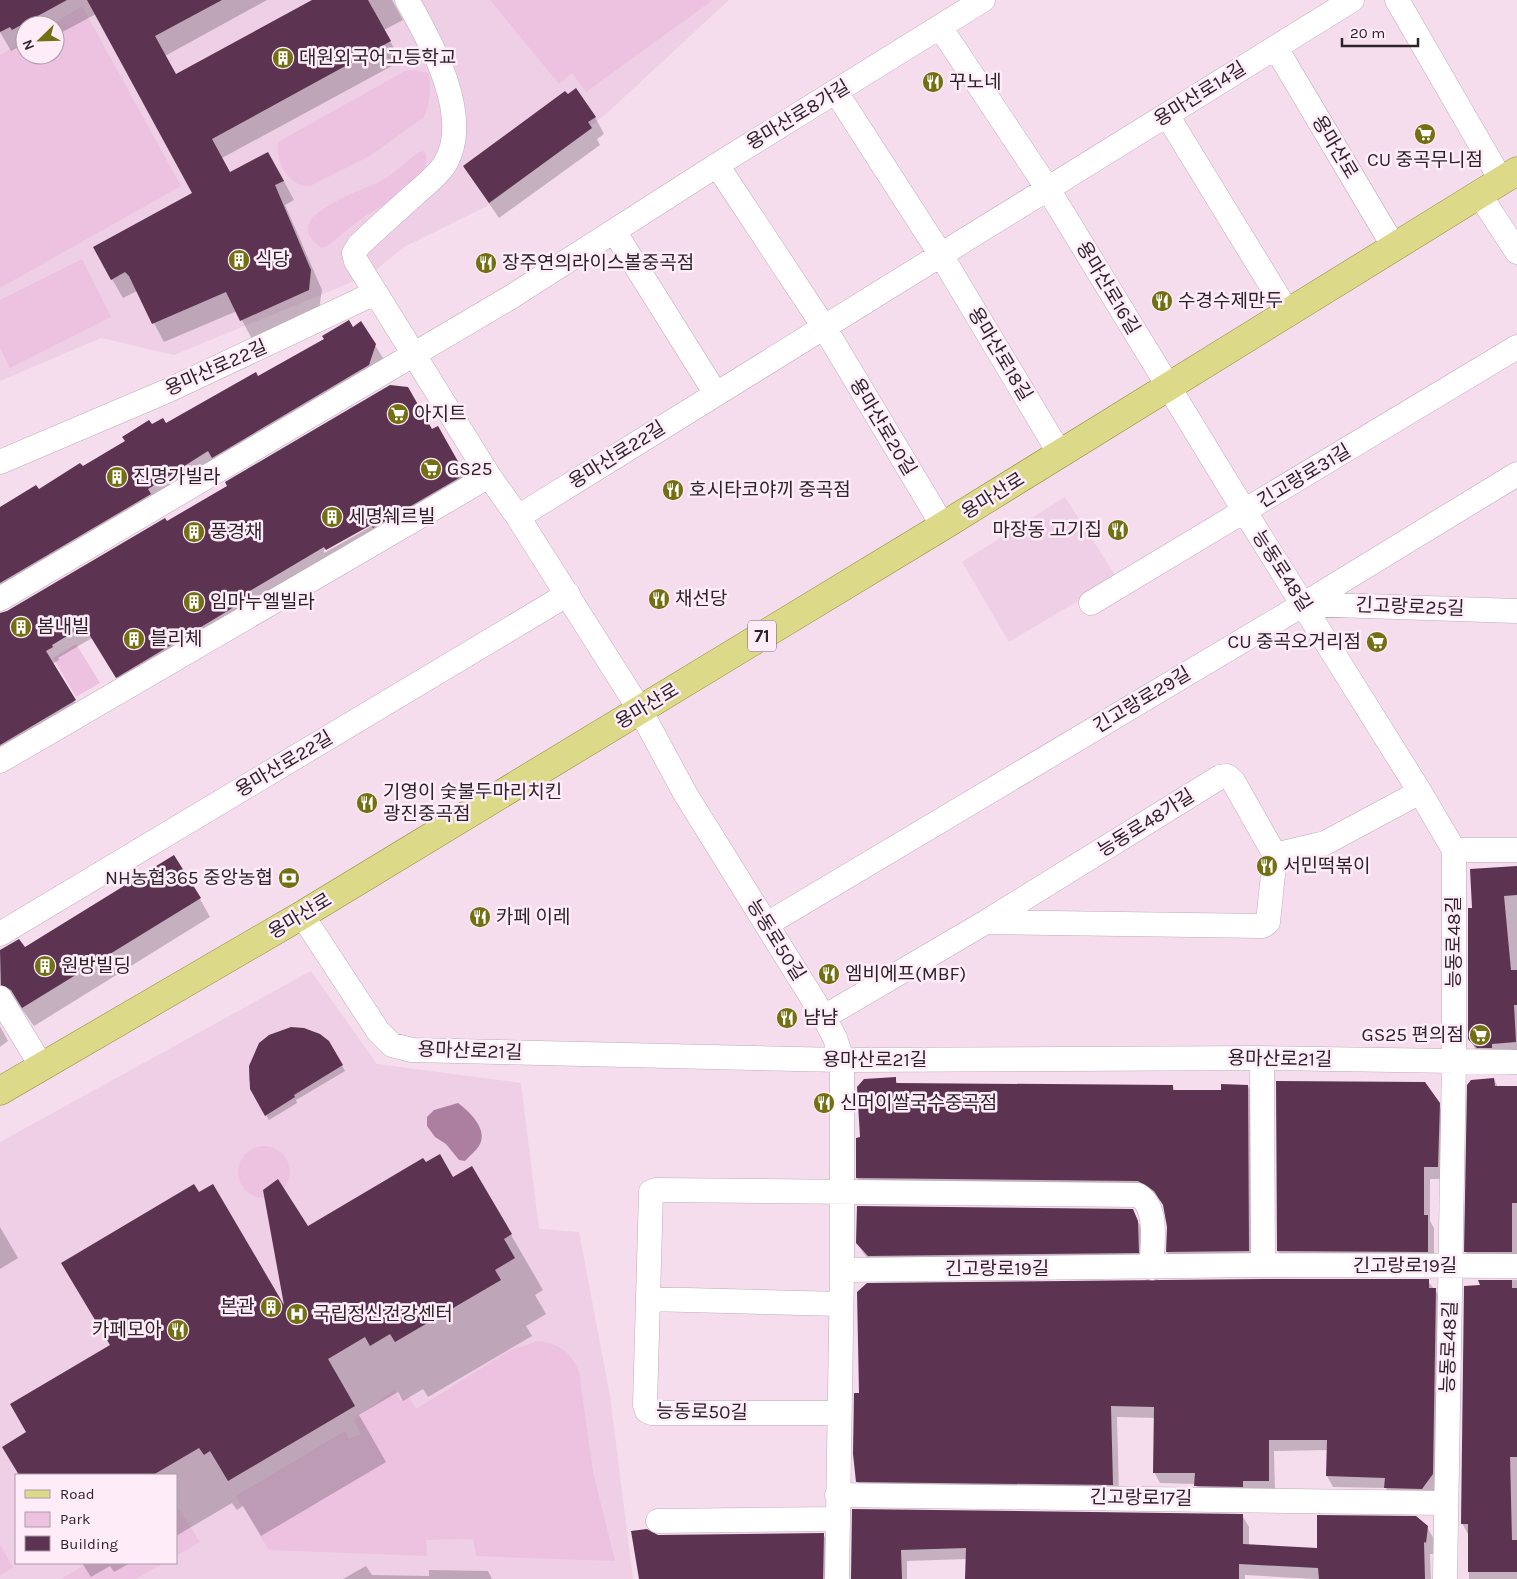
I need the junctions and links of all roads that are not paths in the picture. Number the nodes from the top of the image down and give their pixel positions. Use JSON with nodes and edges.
{"nodes":[{"id":1,"x":407,"y":0,"type":"edge"},
{"id":2,"x":983,"y":0,"type":"edge"},
{"id":3,"x":1352,"y":0,"type":"edge"},
{"id":4,"x":1397,"y":0,"type":"edge"},
{"id":5,"x":940,"y":27,"type":"junction"},
{"id":6,"x":1276,"y":48,"type":"junction"},
{"id":7,"x":836,"y":92,"type":"junction"},
{"id":8,"x":1167,"y":115,"type":"junction"},
{"id":9,"x":717,"y":165,"type":"junction"},
{"id":10,"x":1499,"y":182,"type":"edge"},
{"id":11,"x":1048,"y":188,"type":"junction"},
{"id":12,"x":614,"y":231,"type":"junction"},
{"id":13,"x":1394,"y":247,"type":"junction"},
{"id":14,"x":1517,"y":252,"type":"edge"},
{"id":15,"x":941,"y":255,"type":"junction"},
{"id":16,"x":375,"y":293,"type":"junction"},
{"id":17,"x":1288,"y":312,"type":"junction"},
{"id":18,"x":824,"y":327,"type":"junction"},
{"id":19,"x":1517,"y":347,"type":"edge"},
{"id":20,"x":415,"y":355,"type":"junction"},
{"id":21,"x":1168,"y":387,"type":"junction"},
{"id":22,"x":716,"y":394,"type":"junction"},
{"id":23,"x":1060,"y":454,"type":"junction"},
{"id":24,"x":0,"y":462,"type":"edge"},
{"id":25,"x":1517,"y":474,"type":"edge"},
{"id":26,"x":489,"y":476,"type":"junction"},
{"id":27,"x":1245,"y":512,"type":"junction"},
{"id":28,"x":518,"y":517,"type":"junction"},
{"id":29,"x":943,"y":526,"type":"junction"},
{"id":30,"x":568,"y":594,"type":"junction"},
{"id":31,"x":0,"y":599,"type":"edge"},
{"id":32,"x":1091,"y":604,"type":"dead end"},
{"id":33,"x":1304,"y":604,"type":"junction"},
{"id":34,"x":1517,"y":611,"type":"edge"},
{"id":35,"x":640,"y":710,"type":"junction"},
{"id":36,"x":0,"y":761,"type":"edge"},
{"id":37,"x":1420,"y":792,"type":"junction"},
{"id":38,"x":1454,"y":850,"type":"junction"},
{"id":39,"x":1517,"y":850,"type":"edge"},
{"id":40,"x":1275,"y":855,"type":"junction"},
{"id":41,"x":302,"y":915,"type":"junction"},
{"id":42,"x":986,"y":922,"type":"junction"},
{"id":43,"x":766,"y":924,"type":"junction"},
{"id":44,"x":0,"y":934,"type":"edge"},
{"id":45,"x":0,"y":998,"type":"edge"},
{"id":46,"x":824,"y":1017,"type":"junction"},
{"id":47,"x":1262,"y":1058,"type":"junction"},
{"id":48,"x":842,"y":1060,"type":"junction"},
{"id":49,"x":1454,"y":1062,"type":"junction"},
{"id":50,"x":1517,"y":1062,"type":"edge"},
{"id":51,"x":42,"y":1067,"type":"junction"},
{"id":52,"x":0,"y":1091,"type":"edge"},
{"id":53,"x":842,"y":1190,"type":"junction"},
{"id":54,"x":1263,"y":1265,"type":"junction"},
{"id":55,"x":1451,"y":1266,"type":"junction"},
{"id":56,"x":1517,"y":1266,"type":"edge"},
{"id":57,"x":1152,"y":1268,"type":"junction"},
{"id":58,"x":842,"y":1270,"type":"junction"},
{"id":59,"x":648,"y":1299,"type":"junction"},
{"id":60,"x":840,"y":1304,"type":"junction"},
{"id":61,"x":838,"y":1413,"type":"junction"},
{"id":62,"x":838,"y":1495,"type":"junction"},
{"id":63,"x":1445,"y":1503,"type":"junction"},
{"id":64,"x":837,"y":1519,"type":"junction"},
{"id":65,"x":658,"y":1521,"type":"dead end"},
{"id":66,"x":837,"y":1579,"type":"edge"},
{"id":67,"x":1445,"y":1579,"type":"edge"}],
"edges":[{"from":1,"to":16,"type":"street"},
{"from":2,"to":5,"type":"street","name":"용마산로8가길"},
{"from":3,"to":6,"type":"street","name":"용마산로14길"},
{"from":4,"to":10,"type":"street"},
{"from":5,"to":7,"type":"street","name":"용마산로8가길"},
{"from":5,"to":11,"type":"street","name":"용마산로16길"},
{"from":6,"to":8,"type":"street","name":"용마산로14길"},
{"from":6,"to":13,"type":"street","name":"용마산로"},
{"from":7,"to":9,"type":"street","name":"용마산로8가길"},
{"from":7,"to":15,"type":"street","name":"용마산로18길"},
{"from":8,"to":11,"type":"street","name":"용마산로14길"},
{"from":8,"to":17,"type":"street"},
{"from":9,"to":12,"type":"street","name":"용마산로8가길"},
{"from":9,"to":18,"type":"street","name":"용마산로20길"},
{"from":10,"to":13,"type":"main road","name":"용마산로","number":"71"},
{"from":10,"to":14,"type":"street"},
{"from":11,"to":15,"type":"street"},
{"from":11,"to":21,"type":"street","name":"용마산로16길"},
{"from":12,"to":20,"type":"street","name":"용마산로8가길"},
{"from":12,"to":22,"type":"street"},
{"from":13,"to":17,"type":"main road","name":"용마산로","number":"71"},
{"from":15,"to":18,"type":"street"},
{"from":15,"to":23,"type":"street","name":"용마산로18길"},
{"from":16,"to":20,"type":"street"},
{"from":16,"to":24,"type":"street","name":"용마산로22길"},
{"from":17,"to":21,"type":"main road","name":"용마산로","number":"71"},
{"from":18,"to":22,"type":"street"},
{"from":18,"to":29,"type":"street","name":"용마산로20길"},
{"from":19,"to":27,"type":"street","name":"긴고랑로31길"},
{"from":20,"to":26,"type":"street"},
{"from":20,"to":31,"type":"street"},
{"from":21,"to":23,"type":"main road","name":"용마산로","number":"71"},
{"from":21,"to":27,"type":"street","name":"능동로48길"},
{"from":22,"to":28,"type":"street","name":"용마산로22길"},
{"from":23,"to":29,"type":"main road","name":"용마산로","number":"71"},
{"from":25,"to":33,"type":"street","name":"긴고랑로29길"},
{"from":26,"to":28,"type":"street"},
{"from":26,"to":36,"type":"street"},
{"from":27,"to":32,"type":"street","name":"긴고랑로31길"},
{"from":27,"to":33,"type":"street","name":"능동로48길"},
{"from":28,"to":30,"type":"street"},
{"from":29,"to":35,"type":"main road","name":"용마산로","number":"71"},
{"from":30,"to":35,"type":"street"},
{"from":30,"to":44,"type":"street","name":"용마산로22길"},
{"from":33,"to":34,"type":"street","name":"긴고랑로25길"},
{"from":33,"to":37,"type":"street","name":"능동로48길"},
{"from":33,"to":43,"type":"street","name":"긴고랑로29길"},
{"from":35,"to":41,"type":"main road","name":"용마산로","number":"71"},
{"from":35,"to":43,"type":"street","name":"능동로50길"},
{"from":37,"to":38,"type":"street","name":"능동로48길"},
{"from":37,"to":40,"type":"street"},
{"from":38,"to":39,"type":"street"},
{"from":38,"to":49,"type":"street","name":"능동로48길"},
{"from":40,"to":42,"type":"street"},
{"from":40,"to":42,"type":"street","name":"능동로48가길"},
{"from":41,"to":48,"type":"street","name":"용마산로21길"},
{"from":41,"to":51,"type":"main road","name":"용마산로","number":"71"},
{"from":42,"to":46,"type":"street","name":"능동로48가길"},
{"from":43,"to":46,"type":"street","name":"능동로50길"},
{"from":45,"to":51,"type":"street"},
{"from":46,"to":48,"type":"street","name":"능동로50길"},
{"from":47,"to":48,"type":"street","name":"용마산로21길"},
{"from":47,"to":49,"type":"street","name":"용마산로21길"},
{"from":47,"to":54,"type":"street"},
{"from":48,"to":53,"type":"street","name":"능동로50길"},
{"from":49,"to":50,"type":"street","name":"용마산로21길"},
{"from":49,"to":55,"type":"street","name":"능동로48길"},
{"from":51,"to":52,"type":"main road","name":"용마산로","number":"71"},
{"from":53,"to":57,"type":"street","name":"능동로50길"},
{"from":53,"to":58,"type":"street","name":"능동로50길"},
{"from":53,"to":59,"type":"street","name":"능동로50길"},
{"from":54,"to":55,"type":"street","name":"긴고랑로19길"},
{"from":54,"to":57,"type":"street","name":"긴고랑로19길"},
{"from":55,"to":56,"type":"street","name":"긴고랑로19길"},
{"from":55,"to":63,"type":"street","name":"능동로48길"},
{"from":57,"to":58,"type":"street","name":"긴고랑로19길"},
{"from":58,"to":60,"type":"street","name":"능동로50길"},
{"from":59,"to":60,"type":"street"},
{"from":59,"to":61,"type":"street","name":"능동로50길"},
{"from":60,"to":61,"type":"street","name":"능동로50길"},
{"from":61,"to":62,"type":"street","name":"능동로50길"},
{"from":62,"to":63,"type":"street","name":"긴고랑로17길"},
{"from":62,"to":64,"type":"street","name":"능동로50길"},
{"from":63,"to":67,"type":"street","name":"능동로48길"},
{"from":64,"to":65,"type":"street"},
{"from":64,"to":66,"type":"street","name":"능동로50길"}]}
